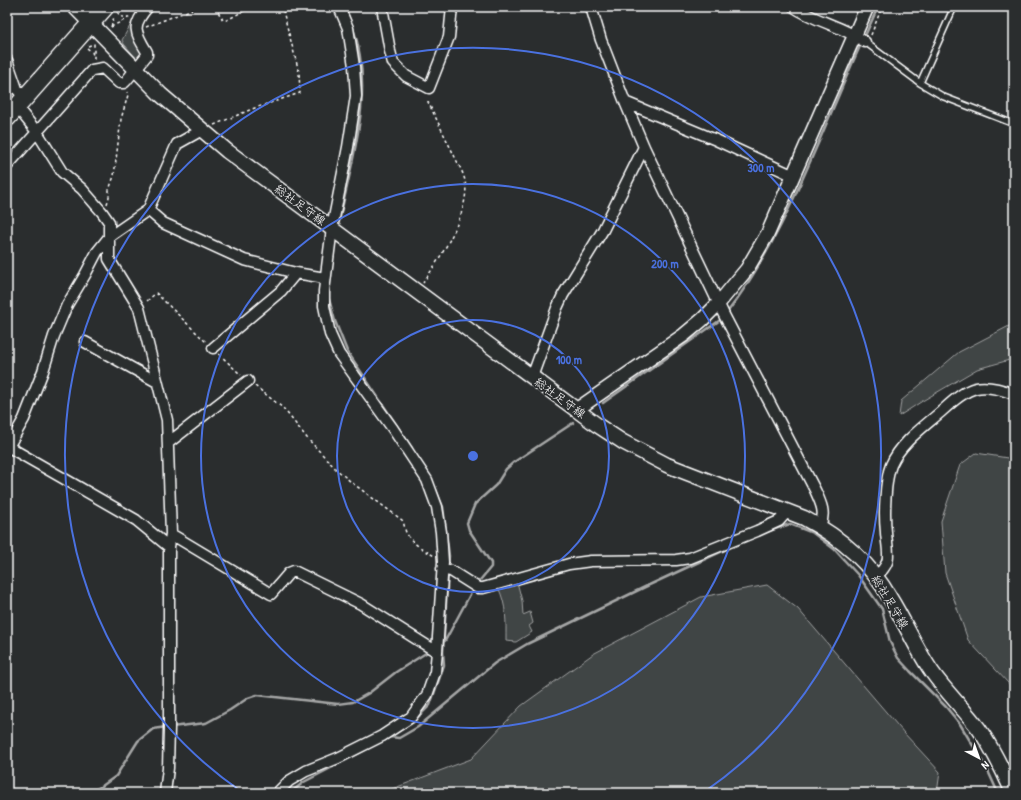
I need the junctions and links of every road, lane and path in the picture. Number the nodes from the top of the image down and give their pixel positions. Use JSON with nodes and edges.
{"nodes":[{"id":1,"x":74,"y":7,"type":"edge"},
{"id":2,"x":106,"y":7,"type":"edge"},
{"id":3,"x":148,"y":7,"type":"edge"},
{"id":4,"x":198,"y":7,"type":"edge"},
{"id":5,"x":215,"y":7,"type":"edge"},
{"id":6,"x":251,"y":7,"type":"edge"},
{"id":7,"x":281,"y":7,"type":"edge"},
{"id":8,"x":339,"y":7,"type":"edge"},
{"id":9,"x":382,"y":7,"type":"edge"},
{"id":10,"x":452,"y":7,"type":"edge"},
{"id":11,"x":591,"y":7,"type":"edge"},
{"id":12,"x":794,"y":7,"type":"edge"},
{"id":13,"x":867,"y":7,"type":"edge"},
{"id":14,"x":882,"y":7,"type":"edge"},
{"id":15,"x":954,"y":7,"type":"edge"},
{"id":16,"x":130,"y":17,"type":"joint"},
{"id":17,"x":91,"y":24,"type":"junction"},
{"id":18,"x":137,"y":30,"type":"junction"},
{"id":19,"x":862,"y":40,"type":"junction"},
{"id":20,"x":94,"y":58,"type":"joint"},
{"id":21,"x":7,"y":60,"type":"edge"},
{"id":22,"x":136,"y":70,"type":"junction"},
{"id":23,"x":124,"y":83,"type":"junction"},
{"id":24,"x":920,"y":83,"type":"junction"},
{"id":25,"x":7,"y":86,"type":"edge"},
{"id":26,"x":429,"y":88,"type":"junction"},
{"id":27,"x":624,"y":102,"type":"junction"},
{"id":28,"x":16,"y":103,"type":"edge"},
{"id":29,"x":1014,"y":124,"type":"edge"},
{"id":30,"x":202,"y":130,"type":"junction"},
{"id":31,"x":37,"y":132,"type":"junction"},
{"id":32,"x":644,"y":147,"type":"junction"},
{"id":33,"x":7,"y":166,"type":"edge"},
{"id":34,"x":794,"y":176,"type":"junction"},
{"id":35,"x":148,"y":210,"type":"junction"},
{"id":36,"x":102,"y":212,"type":"junction"},
{"id":37,"x":332,"y":228,"type":"junction"},
{"id":38,"x":109,"y":237,"type":"junction"},
{"id":39,"x":296,"y":272,"type":"junction"},
{"id":40,"x":326,"y":278,"type":"junction"},
{"id":41,"x":417,"y":292,"type":"junction"},
{"id":42,"x":139,"y":308,"type":"junction"},
{"id":43,"x":723,"y":312,"type":"junction"},
{"id":44,"x":85,"y":342,"type":"dead end"},
{"id":45,"x":213,"y":348,"type":"junction"},
{"id":46,"x":532,"y":377,"type":"junction"},
{"id":47,"x":248,"y":381,"type":"junction"},
{"id":48,"x":157,"y":382,"type":"junction"},
{"id":49,"x":1014,"y":394,"type":"edge"},
{"id":50,"x":576,"y":410,"type":"junction"},
{"id":51,"x":168,"y":443,"type":"junction"},
{"id":52,"x":7,"y":447,"type":"edge"},
{"id":53,"x":787,"y":512,"type":"junction"},
{"id":54,"x":820,"y":526,"type":"junction"},
{"id":55,"x":171,"y":534,"type":"junction"},
{"id":56,"x":169,"y":547,"type":"junction"},
{"id":57,"x":445,"y":568,"type":"junction"},
{"id":58,"x":876,"y":576,"type":"junction"},
{"id":59,"x":437,"y":652,"type":"junction"},
{"id":60,"x":164,"y":793,"type":"edge"},
{"id":61,"x":277,"y":793,"type":"edge"},
{"id":62,"x":1013,"y":793,"type":"edge"}],
"edges":[{"from":1,"to":17,"type":"main road","name":"総社足守線"},
{"from":2,"to":17,"type":"highway"},
{"from":3,"to":18,"type":"street"},
{"from":4,"to":18,"type":"path"},
{"from":5,"to":6,"type":"path"},
{"from":7,"to":30,"type":"path"},
{"from":8,"to":37,"type":"street"},
{"from":9,"to":26,"type":"street"},
{"from":10,"to":26,"type":"street"},
{"from":11,"to":27,"type":"street"},
{"from":12,"to":19,"type":"street"},
{"from":13,"to":19,"type":"street"},
{"from":14,"to":19,"type":"path"},
{"from":15,"to":24,"type":"lane"},
{"from":16,"to":16,"type":"path"},
{"from":17,"to":22,"type":"main road","name":"総社足守線"},
{"from":17,"to":28,"type":"highway"},
{"from":18,"to":22,"type":"street"},
{"from":19,"to":24,"type":"lane"},
{"from":19,"to":34,"type":"street"},
{"from":20,"to":20,"type":"path"},
{"from":21,"to":28,"type":"street"},
{"from":22,"to":23,"type":"street"},
{"from":22,"to":30,"type":"main road","name":"総社足守線"},
{"from":23,"to":31,"type":"street"},
{"from":23,"to":36,"type":"path"},
{"from":24,"to":29,"type":"lane"},
{"from":25,"to":28,"type":"street"},
{"from":26,"to":41,"type":"path"},
{"from":27,"to":32,"type":"street"},
{"from":27,"to":34,"type":"street"},
{"from":28,"to":31,"type":"street"},
{"from":30,"to":35,"type":"street"},
{"from":30,"to":37,"type":"main road","name":"総社足守線"},
{"from":31,"to":33,"type":"street"},
{"from":31,"to":36,"type":"street"},
{"from":32,"to":43,"type":"street"},
{"from":32,"to":46,"type":"street"},
{"from":34,"to":43,"type":"street"},
{"from":35,"to":38,"type":"street"},
{"from":35,"to":39,"type":"street"},
{"from":36,"to":38,"type":"street"},
{"from":37,"to":40,"type":"street"},
{"from":37,"to":41,"type":"main road","name":"総社足守線"},
{"from":38,"to":42,"type":"street"},
{"from":38,"to":52,"type":"street"},
{"from":39,"to":40,"type":"street"},
{"from":39,"to":45,"type":"street"},
{"from":40,"to":57,"type":"street"},
{"from":41,"to":46,"type":"main road","name":"総社足守線"},
{"from":42,"to":45,"type":"path"},
{"from":42,"to":48,"type":"street"},
{"from":43,"to":50,"type":"street"},
{"from":43,"to":54,"type":"street"},
{"from":44,"to":48,"type":"street"},
{"from":45,"to":47,"type":"path"},
{"from":46,"to":50,"type":"main road","name":"総社足守線"},
{"from":47,"to":51,"type":"street"},
{"from":47,"to":57,"type":"path"},
{"from":48,"to":51,"type":"street"},
{"from":49,"to":58,"type":"street"},
{"from":50,"to":53,"type":"main road","name":"総社足守線"},
{"from":51,"to":55,"type":"street"},
{"from":52,"to":56,"type":"street"},
{"from":53,"to":54,"type":"main road","name":"総社足守線"},
{"from":53,"to":57,"type":"street"},
{"from":54,"to":58,"type":"main road","name":"総社足守線"},
{"from":55,"to":56,"type":"street"},
{"from":55,"to":59,"type":"street"},
{"from":56,"to":60,"type":"street"},
{"from":57,"to":59,"type":"street"},
{"from":58,"to":62,"type":"main road","name":"総社足守線"},
{"from":59,"to":61,"type":"street"}]}
